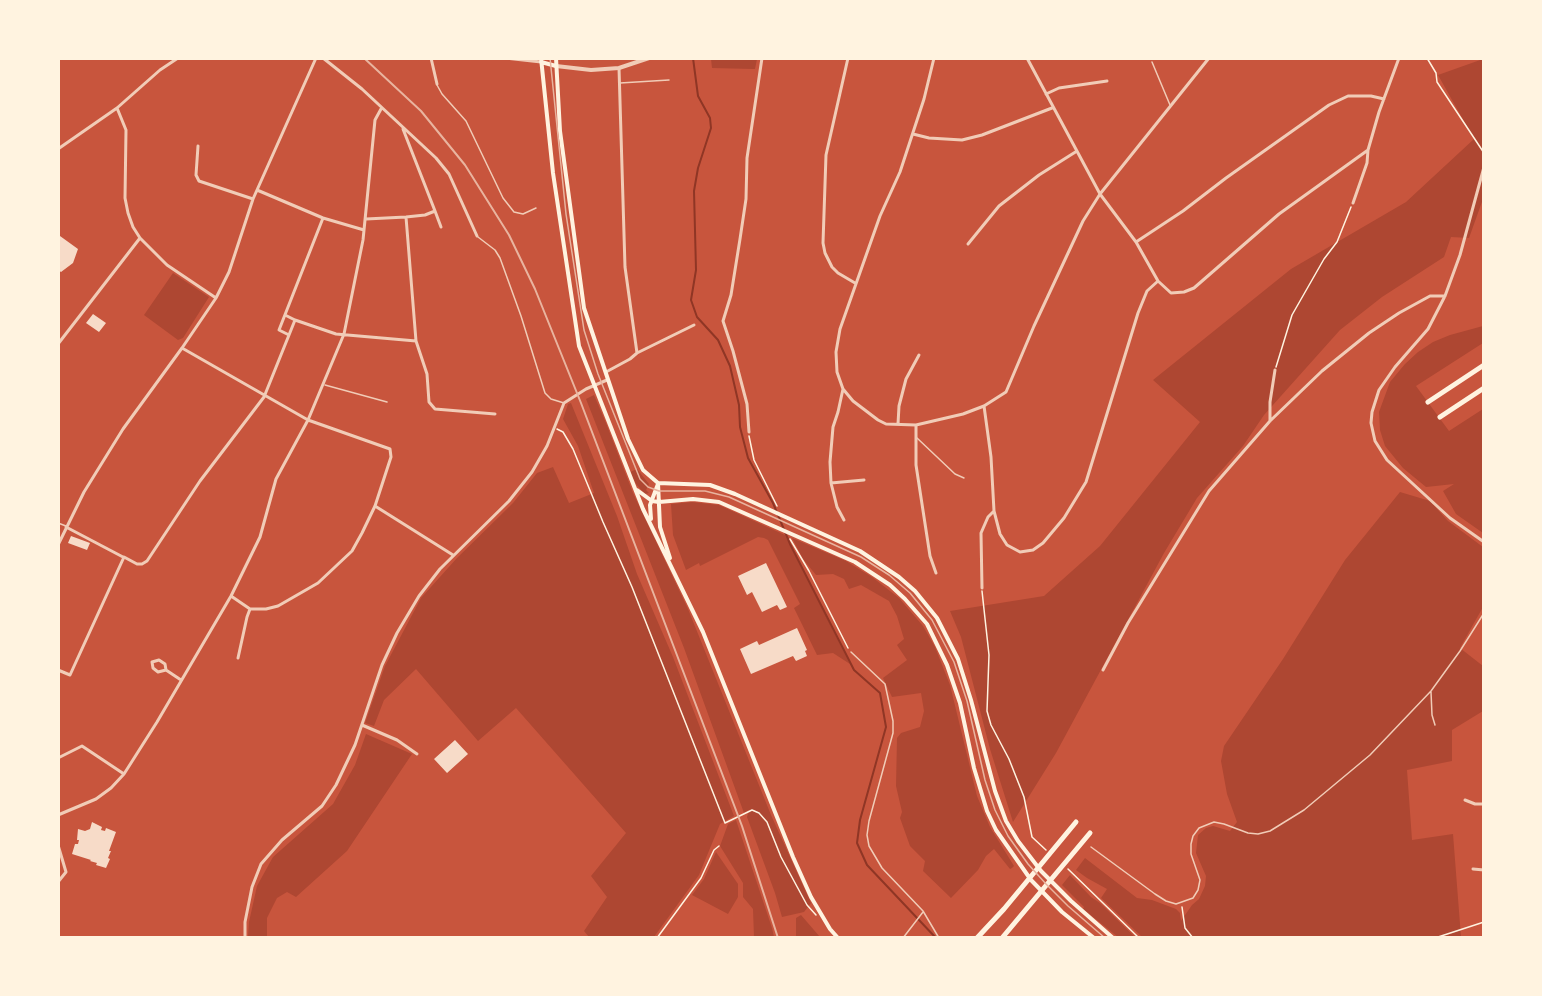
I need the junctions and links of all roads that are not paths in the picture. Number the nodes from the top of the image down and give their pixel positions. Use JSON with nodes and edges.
{"nodes":[{"id":1,"x":178,"y":58,"type":"edge"},
{"id":2,"x":316,"y":58,"type":"edge"},
{"id":3,"x":323,"y":58,"type":"edge"},
{"id":4,"x":431,"y":58,"type":"edge"},
{"id":5,"x":505,"y":58,"type":"edge"},
{"id":6,"x":556,"y":58,"type":"edge"},
{"id":7,"x":649,"y":58,"type":"edge"},
{"id":8,"x":762,"y":58,"type":"edge"},
{"id":9,"x":848,"y":58,"type":"edge"},
{"id":10,"x":934,"y":58,"type":"edge"},
{"id":11,"x":1027,"y":58,"type":"edge"},
{"id":12,"x":1209,"y":58,"type":"edge"},
{"id":13,"x":1399,"y":58,"type":"edge"},
{"id":14,"x":541,"y":60,"type":"edge"},
{"id":15,"x":1152,"y":62,"type":"dead end"},
{"id":16,"x":556,"y":66,"type":"junction"},
{"id":17,"x":619,"y":68,"type":"junction"},
{"id":18,"x":669,"y":80,"type":"dead end"},
{"id":19,"x":1107,"y":81,"type":"dead end"},
{"id":20,"x":620,"y":83,"type":"junction"},
{"id":21,"x":437,"y":84,"type":"joint"},
{"id":22,"x":1046,"y":94,"type":"junction"},
{"id":23,"x":1384,"y":99,"type":"junction"},
{"id":24,"x":1171,"y":105,"type":"junction"},
{"id":25,"x":117,"y":108,"type":"junction"},
{"id":26,"x":1053,"y":108,"type":"junction"},
{"id":27,"x":381,"y":109,"type":"junction"},
{"id":28,"x":403,"y":128,"type":"junction"},
{"id":29,"x":913,"y":134,"type":"junction"},
{"id":30,"x":198,"y":146,"type":"dead end"},
{"id":31,"x":58,"y":149,"type":"edge"},
{"id":32,"x":1368,"y":150,"type":"junction"},
{"id":33,"x":1077,"y":151,"type":"junction"},
{"id":34,"x":1484,"y":167,"type":"edge"},
{"id":35,"x":257,"y":190,"type":"junction"},
{"id":36,"x":1100,"y":194,"type":"junction"},
{"id":37,"x":252,"y":199,"type":"junction"},
{"id":38,"x":1353,"y":203,"type":"road end"},
{"id":39,"x":536,"y":208,"type":"dead end"},
{"id":40,"x":435,"y":211,"type":"junction"},
{"id":41,"x":406,"y":217,"type":"junction"},
{"id":42,"x":322,"y":218,"type":"junction"},
{"id":43,"x":366,"y":219,"type":"junction"},
{"id":44,"x":441,"y":228,"type":"dead end"},
{"id":45,"x":364,"y":230,"type":"junction"},
{"id":46,"x":477,"y":236,"type":"joint"},
{"id":47,"x":140,"y":238,"type":"junction"},
{"id":48,"x":1136,"y":242,"type":"junction"},
{"id":49,"x":968,"y":244,"type":"dead end"},
{"id":50,"x":1158,"y":281,"type":"junction"},
{"id":51,"x":855,"y":283,"type":"junction"},
{"id":52,"x":1445,"y":296,"type":"junction"},
{"id":53,"x":216,"y":298,"type":"junction"},
{"id":54,"x":285,"y":315,"type":"junction"},
{"id":55,"x":295,"y":320,"type":"junction"},
{"id":56,"x":694,"y":325,"type":"dead end"},
{"id":57,"x":344,"y":334,"type":"junction"},
{"id":58,"x":289,"y":335,"type":"junction"},
{"id":59,"x":416,"y":341,"type":"junction"},
{"id":60,"x":58,"y":344,"type":"edge"},
{"id":61,"x":182,"y":348,"type":"junction"},
{"id":62,"x":637,"y":353,"type":"junction"},
{"id":63,"x":919,"y":355,"type":"dead end"},
{"id":64,"x":1484,"y":365,"type":"edge"},
{"id":65,"x":1275,"y":370,"type":"road end"},
{"id":66,"x":604,"y":372,"type":"junction"},
{"id":67,"x":607,"y":380,"type":"junction"},
{"id":68,"x":324,"y":384,"type":"junction"},
{"id":69,"x":594,"y":385,"type":"junction"},
{"id":70,"x":1484,"y":388,"type":"edge"},
{"id":71,"x":843,"y":389,"type":"junction"},
{"id":72,"x":264,"y":397,"type":"junction"},
{"id":73,"x":387,"y":402,"type":"dead end"},
{"id":74,"x":1428,"y":402,"type":"dead end"},
{"id":75,"x":564,"y":403,"type":"junction"},
{"id":76,"x":984,"y":406,"type":"junction"},
{"id":77,"x":495,"y":414,"type":"dead end"},
{"id":78,"x":1440,"y":417,"type":"dead end"},
{"id":79,"x":308,"y":420,"type":"junction"},
{"id":80,"x":1270,"y":421,"type":"junction"},
{"id":81,"x":898,"y":424,"type":"junction"},
{"id":82,"x":916,"y":425,"type":"junction"},
{"id":83,"x":749,"y":432,"type":"road end"},
{"id":84,"x":916,"y":438,"type":"junction"},
{"id":85,"x":964,"y":478,"type":"dead end"},
{"id":86,"x":864,"y":480,"type":"dead end"},
{"id":87,"x":658,"y":483,"type":"junction"},
{"id":88,"x":831,"y":483,"type":"junction"},
{"id":89,"x":635,"y":487,"type":"junction"},
{"id":90,"x":652,"y":501,"type":"junction"},
{"id":91,"x":659,"y":502,"type":"junction"},
{"id":92,"x":375,"y":506,"type":"junction"},
{"id":93,"x":994,"y":511,"type":"junction"},
{"id":94,"x":844,"y":520,"type":"dead end"},
{"id":95,"x":58,"y":523,"type":"edge"},
{"id":96,"x":651,"y":523,"type":"junction"},
{"id":97,"x":66,"y":526,"type":"junction"},
{"id":98,"x":1484,"y":542,"type":"edge"},
{"id":99,"x":58,"y":545,"type":"edge"},
{"id":100,"x":453,"y":555,"type":"junction"},
{"id":101,"x":123,"y":557,"type":"junction"},
{"id":102,"x":674,"y":569,"type":"junction"},
{"id":103,"x":936,"y":573,"type":"dead end"},
{"id":104,"x":982,"y":588,"type":"road end"},
{"id":105,"x":231,"y":596,"type":"junction"},
{"id":106,"x":250,"y":609,"type":"junction"},
{"id":107,"x":1484,"y":613,"type":"edge"},
{"id":108,"x":851,"y":652,"type":"road end"},
{"id":109,"x":238,"y":658,"type":"dead end"},
{"id":110,"x":58,"y":670,"type":"edge"},
{"id":111,"x":166,"y":670,"type":"junction"},
{"id":112,"x":1103,"y":670,"type":"dead end"},
{"id":113,"x":181,"y":680,"type":"junction"},
{"id":114,"x":1431,"y":692,"type":"junction"},
{"id":115,"x":362,"y":725,"type":"junction"},
{"id":116,"x":1435,"y":725,"type":"dead end"},
{"id":117,"x":417,"y":754,"type":"dead end"},
{"id":118,"x":58,"y":758,"type":"edge"},
{"id":119,"x":124,"y":774,"type":"junction"},
{"id":120,"x":1465,"y":800,"type":"dead end"},
{"id":121,"x":1484,"y":804,"type":"edge"},
{"id":122,"x":58,"y":815,"type":"edge"},
{"id":123,"x":1076,"y":822,"type":"dead end"},
{"id":124,"x":1090,"y":833,"type":"dead end"},
{"id":125,"x":58,"y":845,"type":"edge"},
{"id":126,"x":1091,"y":847,"type":"dead end"},
{"id":127,"x":1473,"y":869,"type":"dead end"},
{"id":128,"x":1484,"y":870,"type":"edge"},
{"id":129,"x":58,"y":882,"type":"edge"},
{"id":130,"x":922,"y":913,"type":"junction"},
{"id":131,"x":245,"y":938,"type":"edge"},
{"id":132,"x":838,"y":938,"type":"edge"},
{"id":133,"x":903,"y":938,"type":"edge"},
{"id":134,"x":939,"y":938,"type":"edge"},
{"id":135,"x":977,"y":938,"type":"edge"},
{"id":136,"x":1002,"y":938,"type":"edge"},
{"id":137,"x":1094,"y":938,"type":"edge"},
{"id":138,"x":1113,"y":938,"type":"edge"}],
"edges":[{"from":1,"to":25,"type":"street"},
{"from":2,"to":35,"type":"street"},
{"from":3,"to":27,"type":"street"},
{"from":4,"to":21,"type":"street"},
{"from":5,"to":14,"type":"street"},
{"from":6,"to":16,"type":"main road"},
{"from":7,"to":17,"type":"street"},
{"from":8,"to":83,"type":"street"},
{"from":9,"to":51,"type":"street"},
{"from":10,"to":29,"type":"street"},
{"from":11,"to":22,"type":"street"},
{"from":12,"to":24,"type":"street"},
{"from":13,"to":23,"type":"street"},
{"from":14,"to":16,"type":"main road"},
{"from":14,"to":69,"type":"main road"},
{"from":15,"to":24,"type":"lane"},
{"from":16,"to":17,"type":"street"},
{"from":16,"to":66,"type":"main road"},
{"from":17,"to":20,"type":"street"},
{"from":18,"to":20,"type":"lane"},
{"from":19,"to":22,"type":"street"},
{"from":20,"to":62,"type":"street"},
{"from":21,"to":39,"type":"lane"},
{"from":22,"to":26,"type":"street"},
{"from":23,"to":32,"type":"street"},
{"from":23,"to":48,"type":"street"},
{"from":24,"to":36,"type":"street"},
{"from":25,"to":31,"type":"street"},
{"from":25,"to":47,"type":"street"},
{"from":26,"to":29,"type":"street"},
{"from":26,"to":33,"type":"street"},
{"from":27,"to":28,"type":"street"},
{"from":27,"to":43,"type":"street"},
{"from":28,"to":40,"type":"street"},
{"from":28,"to":46,"type":"street"},
{"from":29,"to":51,"type":"street"},
{"from":30,"to":37,"type":"street"},
{"from":32,"to":38,"type":"street"},
{"from":32,"to":50,"type":"street"},
{"from":33,"to":36,"type":"street"},
{"from":33,"to":49,"type":"street"},
{"from":34,"to":52,"type":"street"},
{"from":35,"to":37,"type":"street"},
{"from":35,"to":42,"type":"street"},
{"from":36,"to":48,"type":"street"},
{"from":36,"to":76,"type":"street"},
{"from":37,"to":53,"type":"street"},
{"from":40,"to":41,"type":"street"},
{"from":40,"to":44,"type":"street"},
{"from":41,"to":43,"type":"street"},
{"from":41,"to":59,"type":"street"},
{"from":42,"to":45,"type":"street"},
{"from":42,"to":54,"type":"street"},
{"from":43,"to":45,"type":"street"},
{"from":45,"to":57,"type":"street"},
{"from":46,"to":75,"type":"lane"},
{"from":47,"to":53,"type":"street"},
{"from":47,"to":60,"type":"street"},
{"from":48,"to":50,"type":"street"},
{"from":50,"to":93,"type":"street"},
{"from":51,"to":71,"type":"street"},
{"from":52,"to":80,"type":"street"},
{"from":52,"to":98,"type":"street"},
{"from":53,"to":61,"type":"street"},
{"from":54,"to":55,"type":"street"},
{"from":54,"to":58,"type":"street"},
{"from":55,"to":57,"type":"street"},
{"from":55,"to":58,"type":"street"},
{"from":56,"to":62,"type":"street"},
{"from":57,"to":59,"type":"street"},
{"from":57,"to":68,"type":"street"},
{"from":58,"to":72,"type":"street"},
{"from":59,"to":77,"type":"street"},
{"from":61,"to":72,"type":"street"},
{"from":61,"to":97,"type":"street"},
{"from":62,"to":66,"type":"street"},
{"from":63,"to":81,"type":"street"},
{"from":64,"to":74,"type":"highway"},
{"from":65,"to":80,"type":"street"},
{"from":66,"to":67,"type":"main road"},
{"from":67,"to":69,"type":"street"},
{"from":67,"to":87,"type":"main road"},
{"from":68,"to":73,"type":"lane"},
{"from":68,"to":79,"type":"street"},
{"from":69,"to":75,"type":"street"},
{"from":69,"to":89,"type":"main road"},
{"from":70,"to":78,"type":"highway"},
{"from":71,"to":81,"type":"street"},
{"from":71,"to":88,"type":"street"},
{"from":72,"to":79,"type":"street"},
{"from":72,"to":101,"type":"street"},
{"from":75,"to":100,"type":"street"},
{"from":76,"to":82,"type":"street"},
{"from":76,"to":93,"type":"street"},
{"from":79,"to":92,"type":"street"},
{"from":79,"to":105,"type":"street"},
{"from":80,"to":112,"type":"street"},
{"from":81,"to":82,"type":"street"},
{"from":82,"to":84,"type":"street"},
{"from":84,"to":85,"type":"lane"},
{"from":84,"to":103,"type":"street"},
{"from":86,"to":88,"type":"street"},
{"from":87,"to":90,"type":"main road"},
{"from":87,"to":91,"type":"main road"},
{"from":87,"to":138,"type":"main road"},
{"from":88,"to":94,"type":"street"},
{"from":89,"to":90,"type":"main road"},
{"from":89,"to":96,"type":"main road"},
{"from":90,"to":91,"type":"main road"},
{"from":90,"to":96,"type":"main road"},
{"from":91,"to":102,"type":"main road"},
{"from":91,"to":137,"type":"main road"},
{"from":92,"to":100,"type":"street"},
{"from":92,"to":106,"type":"street"},
{"from":93,"to":104,"type":"street"},
{"from":95,"to":97,"type":"lane"},
{"from":96,"to":102,"type":"main road"},
{"from":97,"to":99,"type":"street"},
{"from":97,"to":101,"type":"street"},
{"from":100,"to":115,"type":"street"},
{"from":101,"to":110,"type":"street"},
{"from":102,"to":132,"type":"main road"},
{"from":105,"to":106,"type":"street"},
{"from":105,"to":113,"type":"street"},
{"from":106,"to":109,"type":"street"},
{"from":107,"to":114,"type":"lane"},
{"from":108,"to":130,"type":"lane"},
{"from":111,"to":111,"type":"street"},
{"from":111,"to":113,"type":"street"},
{"from":113,"to":119,"type":"street"},
{"from":114,"to":116,"type":"lane"},
{"from":114,"to":126,"type":"lane"},
{"from":115,"to":117,"type":"street"},
{"from":115,"to":131,"type":"street"},
{"from":118,"to":119,"type":"street"},
{"from":119,"to":122,"type":"street"},
{"from":120,"to":121,"type":"street"},
{"from":123,"to":135,"type":"highway"},
{"from":124,"to":136,"type":"highway"},
{"from":125,"to":129,"type":"street"},
{"from":127,"to":128,"type":"street"},
{"from":130,"to":133,"type":"lane"},
{"from":130,"to":134,"type":"lane"}]}
